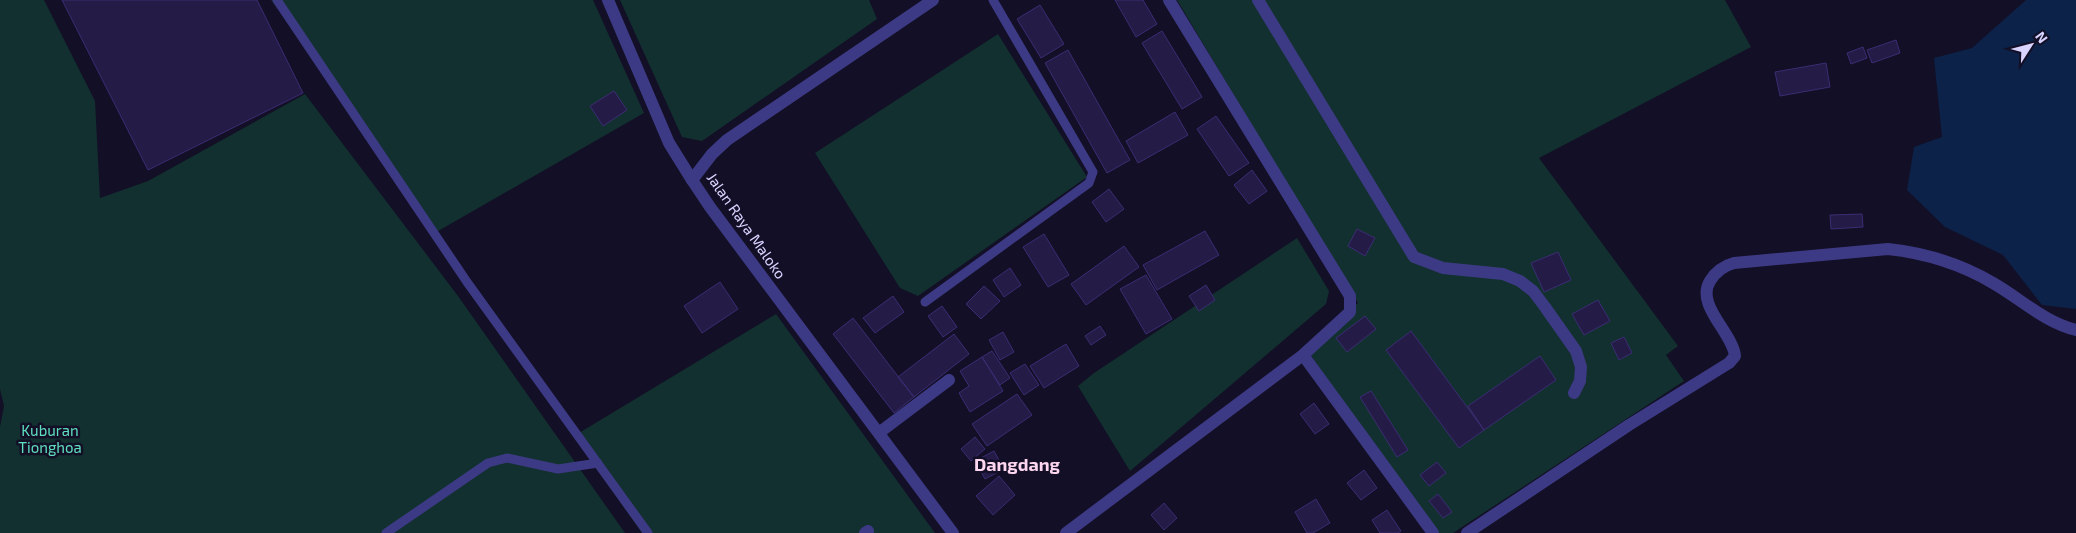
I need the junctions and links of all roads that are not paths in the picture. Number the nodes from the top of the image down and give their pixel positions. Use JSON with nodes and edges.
{"nodes":[{"id":1,"x":277,"y":0,"type":"edge"},
{"id":2,"x":608,"y":0,"type":"edge"},
{"id":3,"x":933,"y":0,"type":"edge"},
{"id":4,"x":992,"y":0,"type":"edge"},
{"id":5,"x":1169,"y":0,"type":"edge"},
{"id":6,"x":1258,"y":0,"type":"edge"},
{"id":7,"x":692,"y":180,"type":"junction"},
{"id":8,"x":924,"y":302,"type":"dead end"},
{"id":9,"x":2076,"y":330,"type":"edge"},
{"id":10,"x":1303,"y":355,"type":"junction"},
{"id":11,"x":949,"y":380,"type":"dead end"},
{"id":12,"x":1574,"y":393,"type":"dead end"},
{"id":13,"x":880,"y":432,"type":"junction"},
{"id":14,"x":598,"y":463,"type":"junction"},
{"id":15,"x":386,"y":533,"type":"edge"},
{"id":16,"x":648,"y":533,"type":"edge"},
{"id":17,"x":953,"y":533,"type":"edge"},
{"id":18,"x":1066,"y":533,"type":"edge"},
{"id":19,"x":1432,"y":533,"type":"edge"},
{"id":20,"x":1467,"y":533,"type":"edge"}],
"edges":[{"from":1,"to":14,"type":"lane"},
{"from":2,"to":7,"type":"street"},
{"from":3,"to":7,"type":"street","name":"Jalan Raya Maloko"},
{"from":4,"to":8,"type":"lane"},
{"from":5,"to":10,"type":"street"},
{"from":6,"to":12,"type":"street"},
{"from":7,"to":13,"type":"street","name":"Jalan Raya Maloko"},
{"from":9,"to":20,"type":"street"},
{"from":10,"to":18,"type":"street"},
{"from":10,"to":19,"type":"street"},
{"from":11,"to":13,"type":"street"},
{"from":13,"to":17,"type":"street","name":"Jalan Raya Maloko"},
{"from":14,"to":15,"type":"lane"},
{"from":14,"to":16,"type":"lane"}]}
